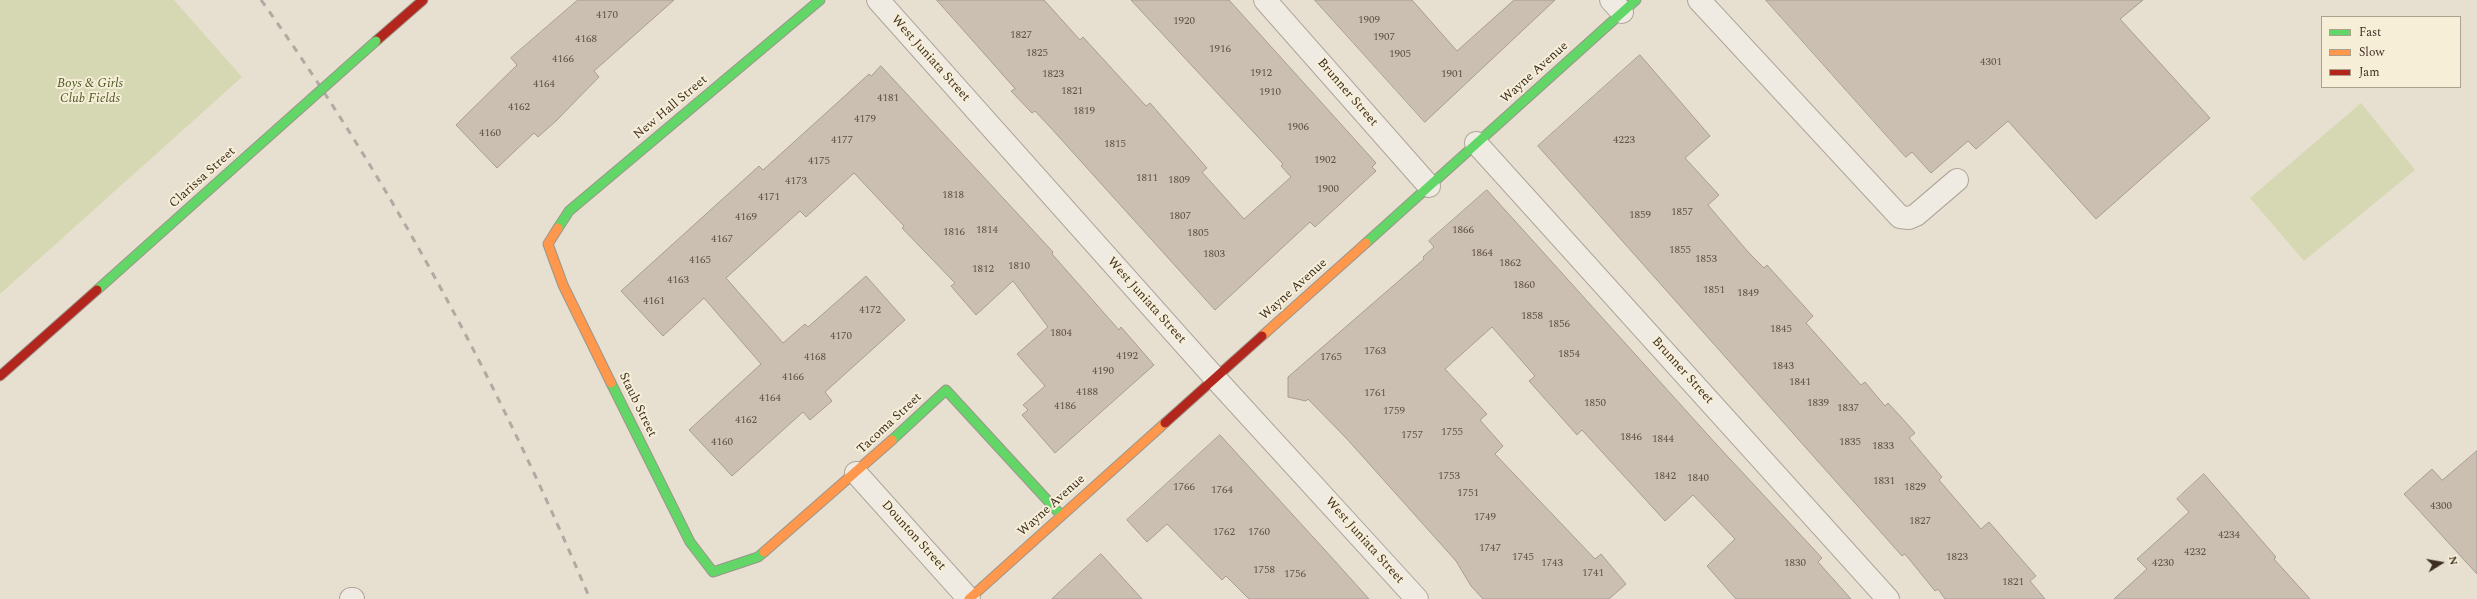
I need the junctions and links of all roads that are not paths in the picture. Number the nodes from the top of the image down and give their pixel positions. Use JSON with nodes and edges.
{"nodes":[{"id":1,"x":423,"y":0,"type":"edge"},
{"id":2,"x":820,"y":0,"type":"edge"},
{"id":3,"x":878,"y":0,"type":"edge"},
{"id":4,"x":1264,"y":0,"type":"edge"},
{"id":5,"x":1699,"y":0,"type":"edge"},
{"id":6,"x":1623,"y":4,"type":"edge"},
{"id":7,"x":1476,"y":143,"type":"junction"},
{"id":8,"x":1957,"y":180,"type":"dead end"},
{"id":9,"x":1429,"y":186,"type":"junction"},
{"id":10,"x":548,"y":244,"type":"joint"},
{"id":11,"x":0,"y":376,"type":"edge"},
{"id":12,"x":1215,"y":378,"type":"junction"},
{"id":13,"x":856,"y":474,"type":"junction"},
{"id":14,"x":1061,"y":515,"type":"junction"},
{"id":15,"x":714,"y":572,"type":"joint"},
{"id":16,"x":969,"y":599,"type":"edge"},
{"id":17,"x":1417,"y":599,"type":"edge"},
{"id":18,"x":1888,"y":599,"type":"edge"}],
"edges":[{"from":1,"to":11,"type":"street","name":"Clarissa Street","bridge":true},
{"from":2,"to":10,"type":"street","name":"New Hall Street"},
{"from":3,"to":12,"type":"street","name":"West Juniata Street"},
{"from":4,"to":9,"type":"street","name":"Brunner Street"},
{"from":5,"to":8,"type":"street"},
{"from":6,"to":7,"type":"street","name":"Wayne Avenue"},
{"from":7,"to":9,"type":"street","name":"Wayne Avenue"},
{"from":7,"to":18,"type":"street","name":"Brunner Street"},
{"from":9,"to":12,"type":"street","name":"Wayne Avenue"},
{"from":10,"to":15,"type":"street","name":"Staub Street"},
{"from":12,"to":14,"type":"street","name":"Wayne Avenue"},
{"from":12,"to":17,"type":"street","name":"West Juniata Street"},
{"from":13,"to":14,"type":"street","name":"Tacoma Street"},
{"from":13,"to":15,"type":"street","name":"Tacoma Street"},
{"from":13,"to":16,"type":"street","name":"Dounton Street"},
{"from":14,"to":16,"type":"street","name":"Wayne Avenue"}]}
